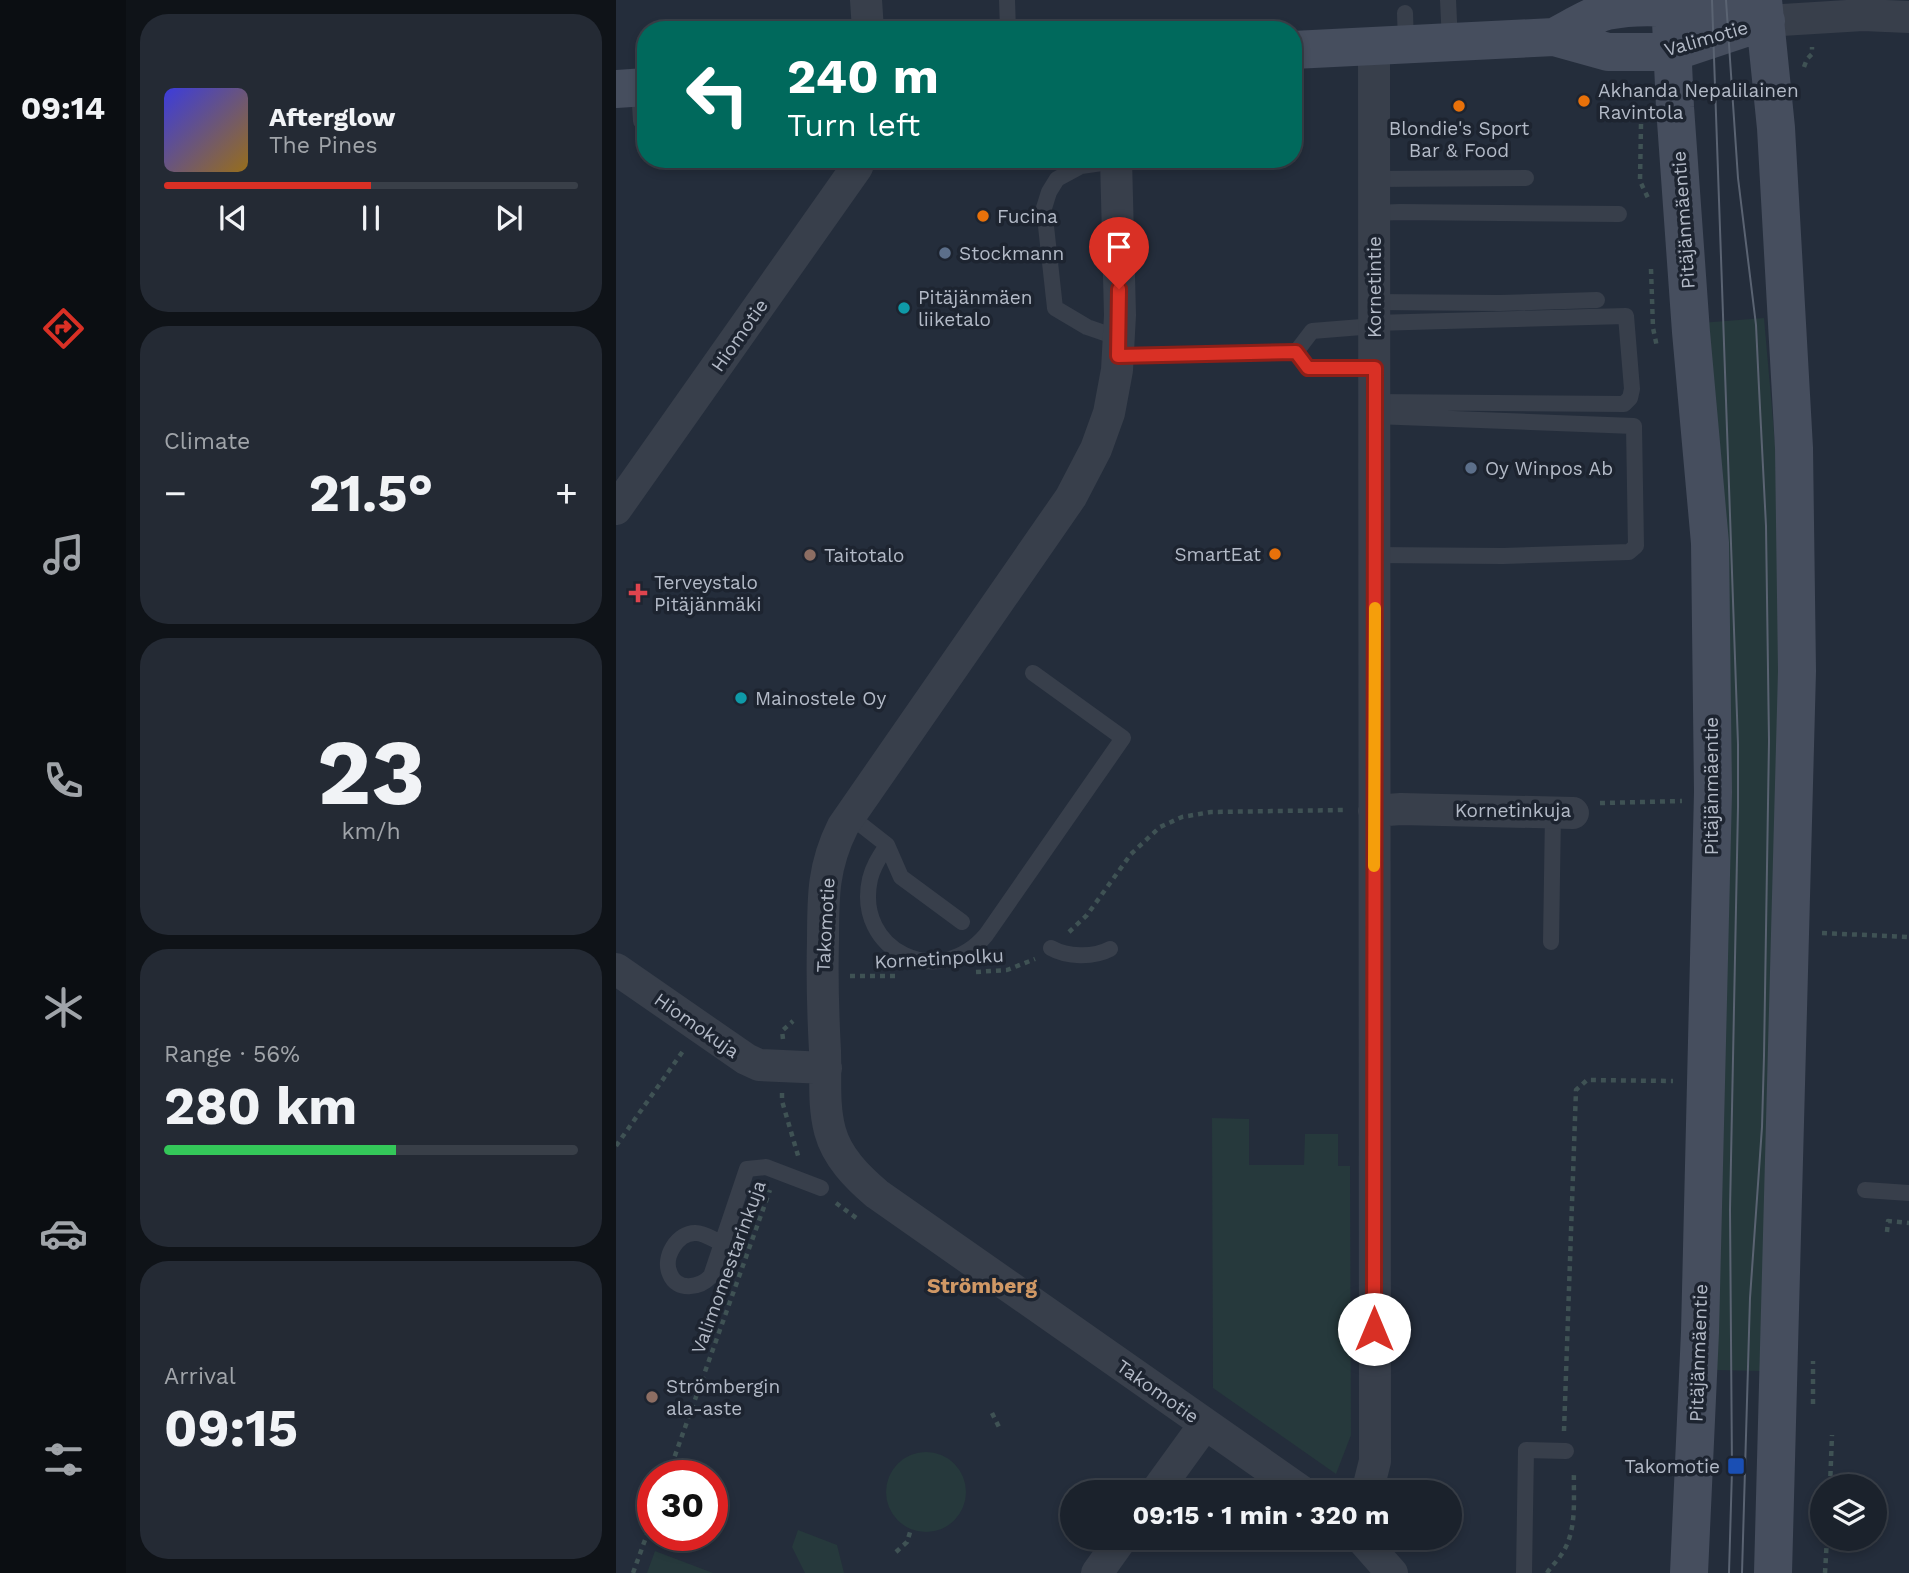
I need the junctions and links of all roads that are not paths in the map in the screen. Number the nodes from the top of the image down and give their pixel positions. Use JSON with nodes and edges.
{"nodes":[{"id":1,"x":866,"y":0,"type":"edge"},
{"id":2,"x":1007,"y":0,"type":"edge"},
{"id":3,"x":1448,"y":0,"type":"edge"},
{"id":4,"x":1671,"y":4,"type":"edge"},
{"id":5,"x":1765,"y":11,"type":"edge"},
{"id":6,"x":1909,"y":17,"type":"edge"},
{"id":7,"x":868,"y":21,"type":"edge"},
{"id":8,"x":1008,"y":21,"type":"edge"},
{"id":9,"x":1395,"y":35,"type":"junction"},
{"id":10,"x":1554,"y":37,"type":"junction"},
{"id":11,"x":1450,"y":42,"type":"junction"},
{"id":12,"x":1302,"y":49,"type":"edge"},
{"id":13,"x":1673,"y":52,"type":"junction"},
{"id":14,"x":856,"y":168,"type":"edge"},
{"id":15,"x":1069,"y":168,"type":"edge"},
{"id":16,"x":1076,"y":168,"type":"edge"},
{"id":17,"x":1116,"y":168,"type":"edge"},
{"id":18,"x":1072,"y":170,"type":"junction"},
{"id":19,"x":1526,"y":178,"type":"dead end"},
{"id":20,"x":1374,"y":179,"type":"junction"},
{"id":21,"x":1374,"y":213,"type":"junction"},
{"id":22,"x":1619,"y":214,"type":"dead end"},
{"id":23,"x":1597,"y":300,"type":"dead end"},
{"id":24,"x":1374,"y":317,"type":"junction"},
{"id":25,"x":1118,"y":347,"type":"junction"},
{"id":26,"x":1296,"y":352,"type":"junction"},
{"id":27,"x":1375,"y":368,"type":"junction"},
{"id":28,"x":1374,"y":409,"type":"junction"},
{"id":29,"x":616,"y":509,"type":"edge"},
{"id":30,"x":1375,"y":555,"type":"junction"},
{"id":31,"x":1033,"y":673,"type":"dead end"},
{"id":32,"x":1374,"y":811,"type":"junction"},
{"id":33,"x":1563,"y":812,"type":"joint"},
{"id":34,"x":850,"y":816,"type":"junction"},
{"id":35,"x":887,"y":845,"type":"junction"},
{"id":36,"x":962,"y":922,"type":"dead end"},
{"id":37,"x":1551,"y":942,"type":"dead end"},
{"id":38,"x":1051,"y":948,"type":"road end"},
{"id":39,"x":1110,"y":949,"type":"dead end"},
{"id":40,"x":616,"y":969,"type":"edge"},
{"id":41,"x":825,"y":1068,"type":"junction"},
{"id":42,"x":821,"y":1188,"type":"dead end"},
{"id":43,"x":1865,"y":1191,"type":"dead end"},
{"id":44,"x":1909,"y":1194,"type":"edge"},
{"id":45,"x":722,"y":1243,"type":"dead end"},
{"id":46,"x":1205,"y":1424,"type":"junction"},
{"id":47,"x":1565,"y":1450,"type":"road end"},
{"id":48,"x":1164,"y":1480,"type":"edge"},
{"id":49,"x":1285,"y":1480,"type":"edge"},
{"id":50,"x":1370,"y":1480,"type":"edge"},
{"id":51,"x":1113,"y":1550,"type":"edge"},
{"id":52,"x":1372,"y":1550,"type":"edge"},
{"id":53,"x":1097,"y":1573,"type":"edge"},
{"id":54,"x":1392,"y":1573,"type":"edge"},
{"id":55,"x":1524,"y":1573,"type":"edge"},
{"id":56,"x":1689,"y":1573,"type":"edge"},
{"id":57,"x":1773,"y":1573,"type":"edge"}],
"edges":[{"from":1,"to":7,"type":"street"},
{"from":2,"to":8,"type":"lane"},
{"from":3,"to":11,"type":"lane"},
{"from":4,"to":5,"type":"main road","name":"Valimotie"},
{"from":4,"to":10,"type":"main road","name":"Valimotie"},
{"from":4,"to":13,"type":"main road","name":"Pitäjänmäentie"},
{"from":5,"to":6,"type":"street"},
{"from":5,"to":13,"type":"main road","name":"Valimotie"},
{"from":5,"to":57,"type":"main road"},
{"from":9,"to":11,"type":"main road","name":"Valimotie"},
{"from":9,"to":12,"type":"main road","name":"Valimotie"},
{"from":9,"to":20,"type":"street","name":"Kornetintie"},
{"from":10,"to":11,"type":"main road","name":"Valimotie"},
{"from":10,"to":13,"type":"main road","name":"Valimotie"},
{"from":13,"to":56,"type":"main road","name":"Pitäjänmäentie"},
{"from":14,"to":29,"type":"street","name":"Hiomotie"},
{"from":15,"to":18,"type":"lane"},
{"from":16,"to":18,"type":"lane"},
{"from":17,"to":25,"type":"street","name":"Takomotie"},
{"from":18,"to":25,"type":"lane"},
{"from":19,"to":20,"type":"lane"},
{"from":20,"to":21,"type":"street","name":"Kornetintie"},
{"from":21,"to":22,"type":"lane"},
{"from":21,"to":24,"type":"street","name":"Kornetintie"},
{"from":23,"to":24,"type":"lane"},
{"from":24,"to":26,"type":"lane"},
{"from":24,"to":27,"type":"street","name":"Kornetintie"},
{"from":24,"to":28,"type":"lane"},
{"from":25,"to":26,"type":"lane"},
{"from":25,"to":34,"type":"street","name":"Takomotie"},
{"from":26,"to":27,"type":"lane"},
{"from":27,"to":28,"type":"street","name":"Kornetintie"},
{"from":28,"to":30,"type":"street","name":"Kornetintie"},
{"from":28,"to":30,"type":"lane"},
{"from":30,"to":32,"type":"street","name":"Kornetintie"},
{"from":31,"to":35,"type":"lane"},
{"from":32,"to":33,"type":"street","name":"Kornetinkuja"},
{"from":32,"to":50,"type":"street","name":"Kornetintie"},
{"from":33,"to":37,"type":"lane"},
{"from":34,"to":35,"type":"lane"},
{"from":34,"to":41,"type":"street","name":"Takomotie"},
{"from":35,"to":36,"type":"lane"},
{"from":38,"to":39,"type":"lane"},
{"from":40,"to":41,"type":"street","name":"Hiomokuja"},
{"from":41,"to":46,"type":"street","name":"Takomotie"},
{"from":42,"to":45,"type":"lane"},
{"from":43,"to":44,"type":"lane"},
{"from":46,"to":48,"type":"street"},
{"from":46,"to":49,"type":"street","name":"Takomotie"},
{"from":47,"to":55,"type":"lane"},
{"from":51,"to":53,"type":"street"},
{"from":52,"to":54,"type":"street"}]}
